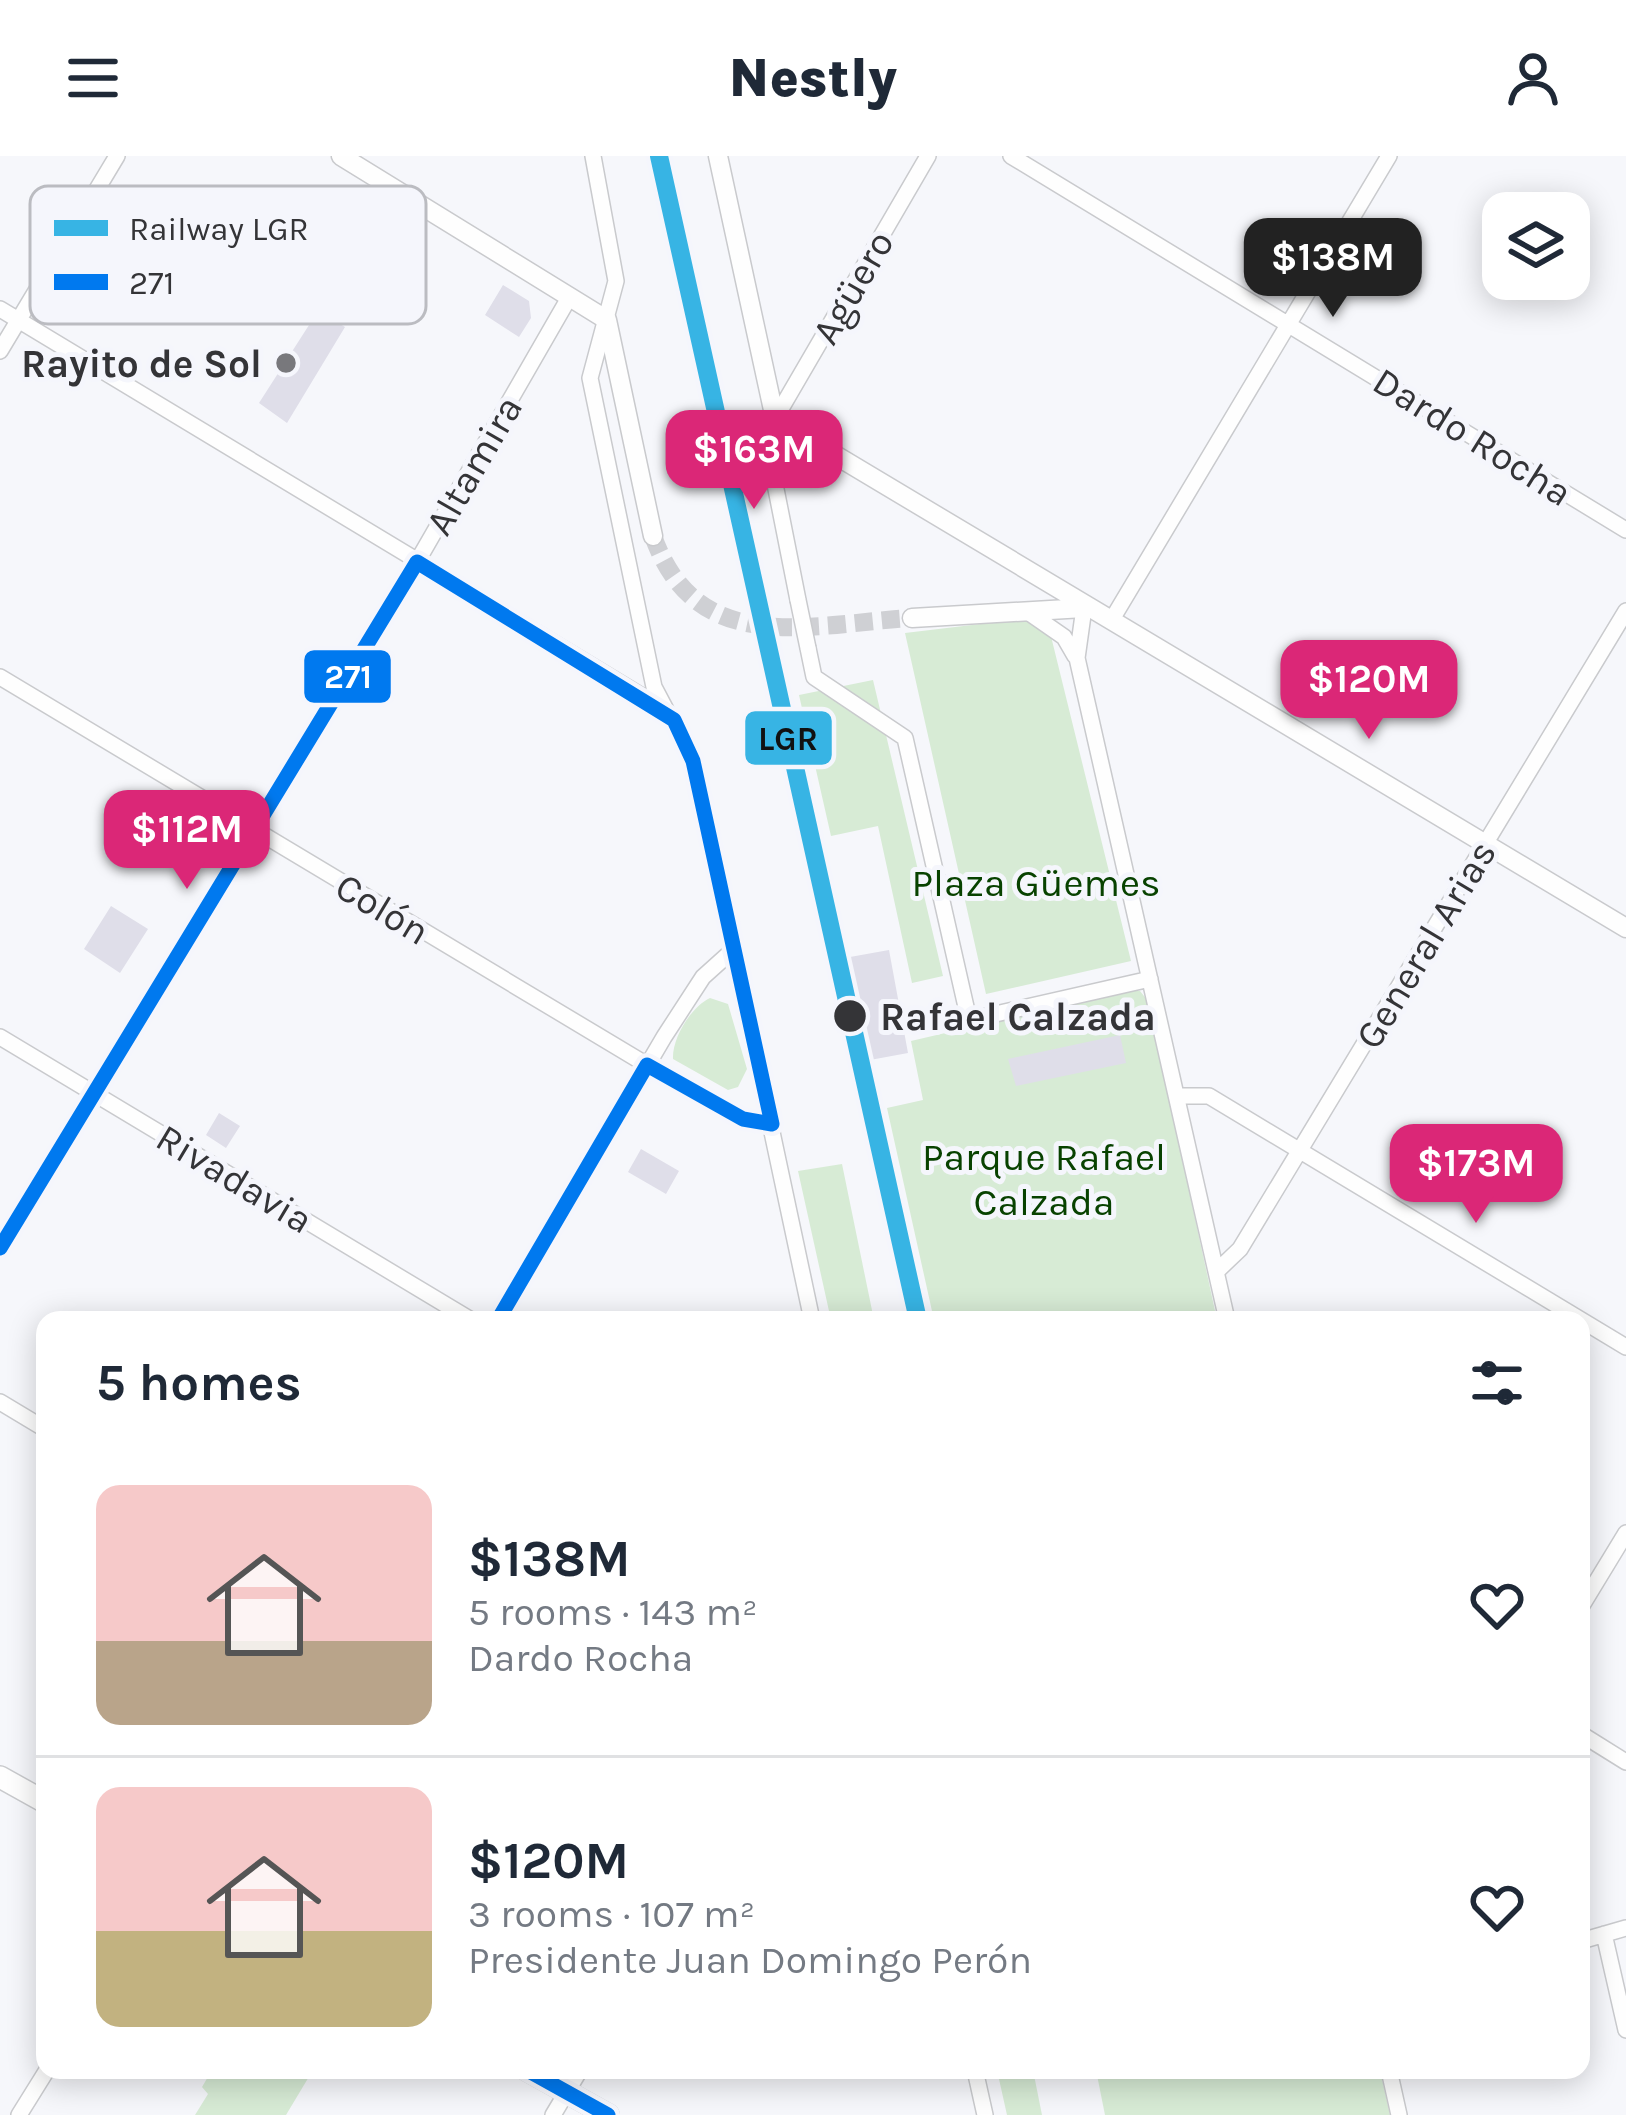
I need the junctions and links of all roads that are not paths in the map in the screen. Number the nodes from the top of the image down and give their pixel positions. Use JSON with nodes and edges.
{"nodes":[{"id":1,"x":117,"y":156,"type":"edge"},
{"id":2,"x":341,"y":156,"type":"edge"},
{"id":3,"x":593,"y":156,"type":"edge"},
{"id":4,"x":718,"y":156,"type":"edge"},
{"id":5,"x":928,"y":156,"type":"edge"},
{"id":6,"x":1011,"y":156,"type":"edge"},
{"id":7,"x":1389,"y":156,"type":"edge"},
{"id":8,"x":99,"y":186,"type":"edge"},
{"id":9,"x":390,"y":186,"type":"edge"},
{"id":10,"x":426,"y":208,"type":"edge"},
{"id":11,"x":570,"y":296,"type":"junction"},
{"id":12,"x":30,"y":302,"type":"edge"},
{"id":13,"x":0,"y":309,"type":"edge"},
{"id":14,"x":19,"y":320,"type":"junction"},
{"id":15,"x":607,"y":320,"type":"junction"},
{"id":16,"x":1289,"y":323,"type":"junction"},
{"id":17,"x":0,"y":351,"type":"edge"},
{"id":18,"x":775,"y":418,"type":"junction"},
{"id":19,"x":1626,"y":530,"type":"edge"},
{"id":20,"x":653,"y":536,"type":"tunnel mouth"},
{"id":21,"x":417,"y":562,"type":"junction"},
{"id":22,"x":1084,"y":608,"type":"junction"},
{"id":23,"x":1626,"y":610,"type":"edge"},
{"id":24,"x":1026,"y":611,"type":"junction"},
{"id":25,"x":912,"y":618,"type":"tunnel mouth"},
{"id":26,"x":1111,"y":621,"type":"junction"},
{"id":27,"x":1077,"y":658,"type":"junction"},
{"id":28,"x":0,"y":677,"type":"edge"},
{"id":29,"x":660,"y":706,"type":"junction"},
{"id":30,"x":254,"y":831,"type":"junction"},
{"id":31,"x":1485,"y":843,"type":"junction"},
{"id":32,"x":1626,"y":928,"type":"edge"},
{"id":33,"x":733,"y":950,"type":"junction"},
{"id":34,"x":1150,"y":979,"type":"junction"},
{"id":35,"x":0,"y":1037,"type":"edge"},
{"id":36,"x":647,"y":1065,"type":"junction"},
{"id":37,"x":94,"y":1093,"type":"junction"},
{"id":38,"x":1178,"y":1096,"type":"junction"},
{"id":39,"x":772,"y":1124,"type":"junction"},
{"id":40,"x":1300,"y":1150,"type":"junction"},
{"id":41,"x":0,"y":1248,"type":"edge"},
{"id":42,"x":1217,"y":1271,"type":"junction"},
{"id":43,"x":456,"y":1311,"type":"edge"},
{"id":44,"x":503,"y":1311,"type":"edge"},
{"id":45,"x":810,"y":1311,"type":"edge"},
{"id":46,"x":1226,"y":1311,"type":"edge"},
{"id":47,"x":1566,"y":1311,"type":"edge"},
{"id":48,"x":1590,"y":1325,"type":"edge"},
{"id":49,"x":1626,"y":1347,"type":"edge"},
{"id":50,"x":0,"y":1402,"type":"edge"},
{"id":51,"x":36,"y":1424,"type":"edge"},
{"id":52,"x":1626,"y":1534,"type":"edge"},
{"id":53,"x":1590,"y":1592,"type":"edge"},
{"id":54,"x":1590,"y":1740,"type":"edge"},
{"id":55,"x":1626,"y":1762,"type":"edge"},
{"id":56,"x":0,"y":1777,"type":"edge"},
{"id":57,"x":36,"y":1797,"type":"edge"},
{"id":58,"x":1626,"y":1928,"type":"edge"},
{"id":59,"x":1604,"y":1934,"type":"junction"},
{"id":60,"x":1590,"y":1938,"type":"edge"},
{"id":61,"x":1626,"y":2030,"type":"edge"},
{"id":62,"x":41,"y":2079,"type":"edge"},
{"id":63,"x":543,"y":2079,"type":"edge"},
{"id":64,"x":575,"y":2079,"type":"edge"},
{"id":65,"x":977,"y":2079,"type":"edge"},
{"id":66,"x":1391,"y":2079,"type":"edge"},
{"id":67,"x":567,"y":2092,"type":"junction"},
{"id":68,"x":20,"y":2115,"type":"edge"},
{"id":69,"x":553,"y":2115,"type":"edge"},
{"id":70,"x":608,"y":2115,"type":"edge"},
{"id":71,"x":985,"y":2115,"type":"edge"},
{"id":72,"x":1399,"y":2115,"type":"edge"}],
"edges":[{"from":1,"to":8,"type":"street"},
{"from":2,"to":9,"type":"street"},
{"from":3,"to":15,"type":"street"},
{"from":4,"to":18,"type":"street"},
{"from":5,"to":18,"type":"street","name":"Agüero"},
{"from":6,"to":16,"type":"street","name":"Dardo Rocha"},
{"from":7,"to":16,"type":"street"},
{"from":10,"to":11,"type":"street"},
{"from":11,"to":15,"type":"street"},
{"from":11,"to":21,"type":"street","name":"Altamira"},
{"from":12,"to":14,"type":"street"},
{"from":13,"to":14,"type":"street"},
{"from":14,"to":17,"type":"street"},
{"from":14,"to":21,"type":"street"},
{"from":15,"to":20,"type":"street"},
{"from":15,"to":29,"type":"street"},
{"from":16,"to":19,"type":"street","name":"Dardo Rocha"},
{"from":16,"to":26,"type":"street"},
{"from":18,"to":22,"type":"street"},
{"from":18,"to":34,"type":"street","bridge":true},
{"from":21,"to":29,"type":"street"},
{"from":21,"to":30,"type":"street","name":"Altamira"},
{"from":22,"to":24,"type":"street"},
{"from":22,"to":26,"type":"street"},
{"from":22,"to":27,"type":"street"},
{"from":23,"to":31,"type":"street","name":"General Arias"},
{"from":24,"to":25,"type":"street"},
{"from":24,"to":27,"type":"street"},
{"from":26,"to":31,"type":"street"},
{"from":27,"to":34,"type":"street"},
{"from":28,"to":30,"type":"street","name":"Colón"},
{"from":29,"to":33,"type":"street"},
{"from":30,"to":36,"type":"street","name":"Colón"},
{"from":30,"to":37,"type":"street","name":"Altamira"},
{"from":31,"to":32,"type":"street"},
{"from":31,"to":40,"type":"street","name":"General Arias"},
{"from":33,"to":36,"type":"street"},
{"from":33,"to":39,"type":"street"},
{"from":34,"to":38,"type":"street"},
{"from":35,"to":37,"type":"street","name":"Rivadavia"},
{"from":36,"to":39,"type":"street","name":"Colón"},
{"from":36,"to":44,"type":"street"},
{"from":37,"to":41,"type":"street","name":"Altamira"},
{"from":37,"to":43,"type":"street","name":"Rivadavia"},
{"from":38,"to":40,"type":"street"},
{"from":38,"to":42,"type":"street"},
{"from":39,"to":45,"type":"street"},
{"from":40,"to":42,"type":"street","name":"General Arias"},
{"from":40,"to":47,"type":"street"},
{"from":42,"to":46,"type":"street"},
{"from":48,"to":49,"type":"street"},
{"from":50,"to":51,"type":"street"},
{"from":52,"to":53,"type":"street"},
{"from":54,"to":55,"type":"street"},
{"from":56,"to":57,"type":"main road"},
{"from":58,"to":59,"type":"street"},
{"from":59,"to":60,"type":"street"},
{"from":59,"to":61,"type":"street"},
{"from":62,"to":68,"type":"street"},
{"from":63,"to":67,"type":"main road"},
{"from":64,"to":67,"type":"street"},
{"from":65,"to":71,"type":"street"},
{"from":66,"to":72,"type":"street"},
{"from":67,"to":69,"type":"street"},
{"from":67,"to":70,"type":"main road"}]}
